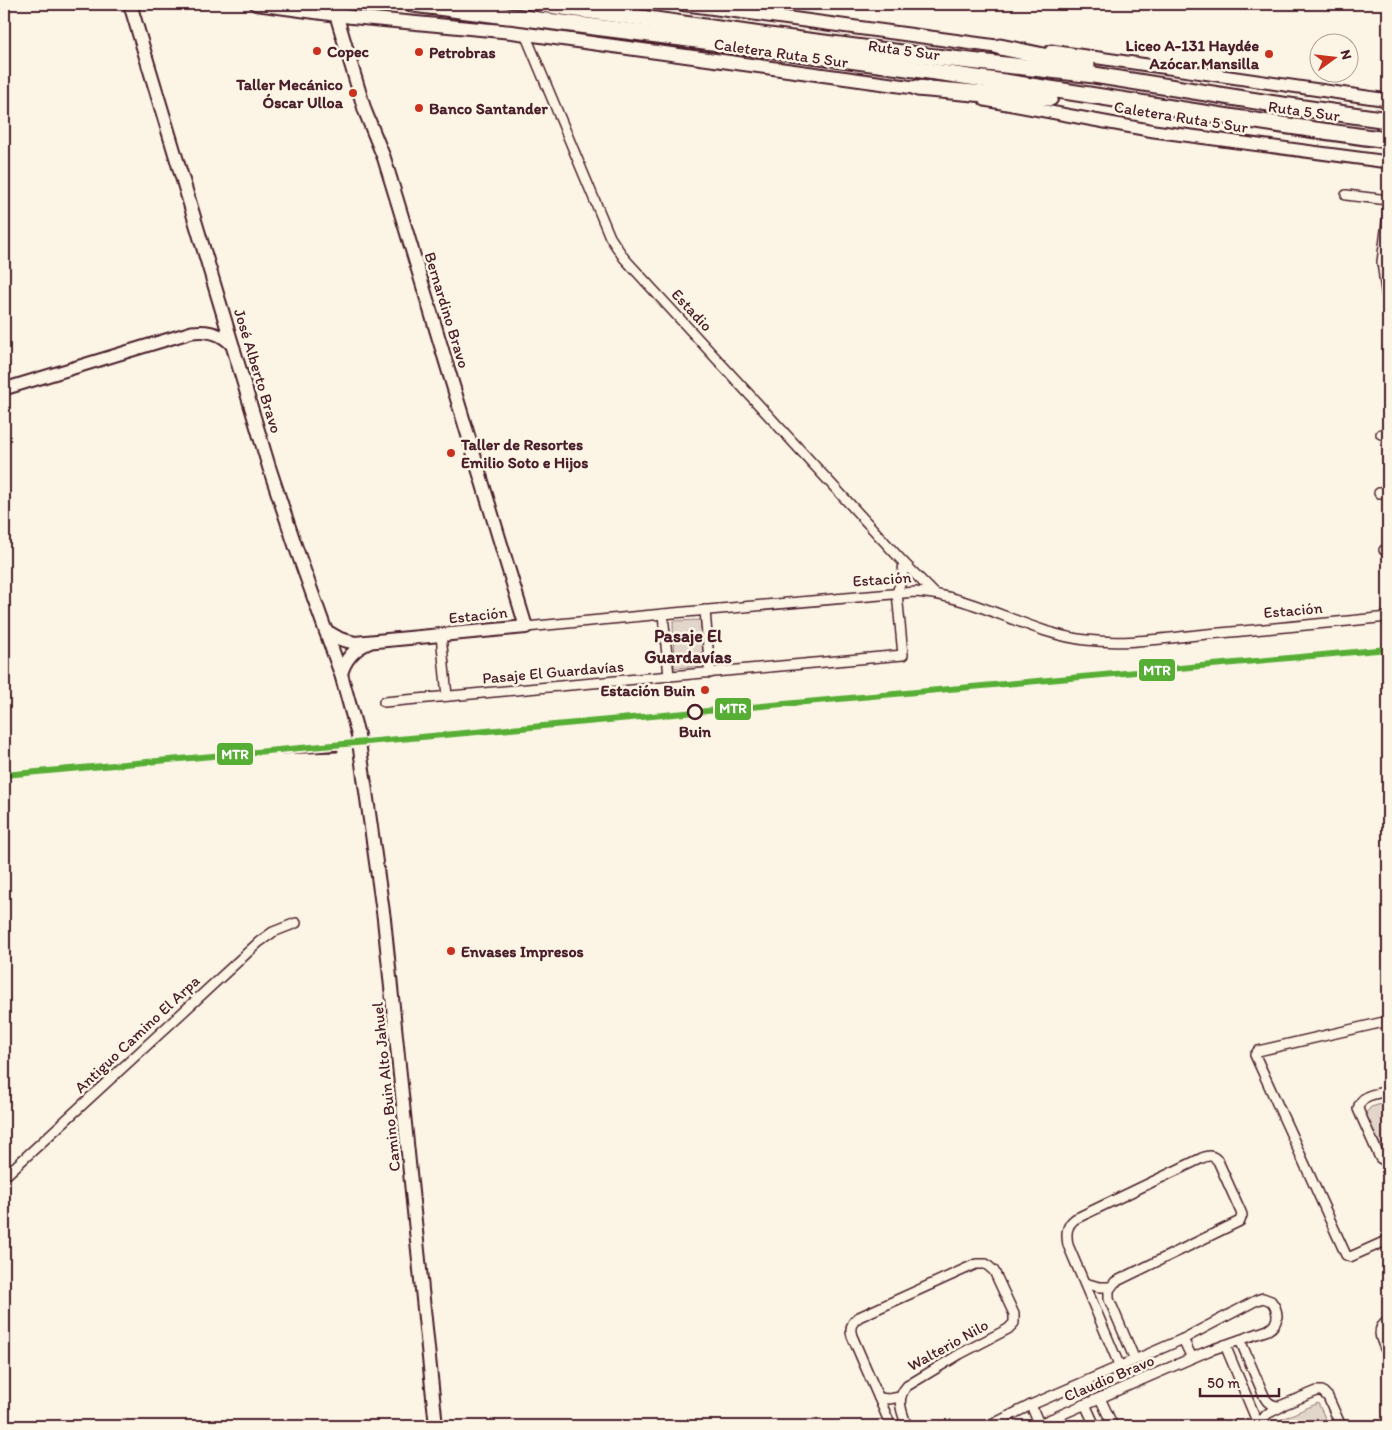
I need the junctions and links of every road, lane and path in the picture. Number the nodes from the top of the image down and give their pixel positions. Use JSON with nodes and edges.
{"nodes":[{"id":1,"x":130,"y":4,"type":"edge"},
{"id":2,"x":256,"y":4,"type":"edge"},
{"id":3,"x":413,"y":4,"type":"edge"},
{"id":4,"x":542,"y":4,"type":"edge"},
{"id":5,"x":683,"y":4,"type":"edge"},
{"id":6,"x":335,"y":8,"type":"edge"},
{"id":7,"x":525,"y":34,"type":"junction"},
{"id":8,"x":1000,"y":47,"type":"junction"},
{"id":9,"x":917,"y":88,"type":"junction"},
{"id":10,"x":1213,"y":94,"type":"junction"},
{"id":11,"x":1388,"y":100,"type":"edge"},
{"id":12,"x":1124,"y":101,"type":"junction"},
{"id":13,"x":1388,"y":120,"type":"edge"},
{"id":14,"x":1388,"y":140,"type":"edge"},
{"id":15,"x":1388,"y":162,"type":"edge"},
{"id":16,"x":1346,"y":195,"type":"dead end"},
{"id":17,"x":1388,"y":200,"type":"edge"},
{"id":18,"x":1388,"y":214,"type":"edge"},
{"id":19,"x":1385,"y":268,"type":"edge"},
{"id":20,"x":1388,"y":306,"type":"edge"},
{"id":21,"x":235,"y":350,"type":"junction"},
{"id":22,"x":4,"y":389,"type":"edge"},
{"id":23,"x":904,"y":563,"type":"junction"},
{"id":24,"x":897,"y":593,"type":"junction"},
{"id":25,"x":935,"y":594,"type":"junction"},
{"id":26,"x":705,"y":610,"type":"junction"},
{"id":27,"x":663,"y":614,"type":"junction"},
{"id":28,"x":1388,"y":617,"type":"edge"},
{"id":29,"x":526,"y":627,"type":"junction"},
{"id":30,"x":326,"y":631,"type":"junction"},
{"id":31,"x":441,"y":636,"type":"junction"},
{"id":32,"x":371,"y":642,"type":"junction"},
{"id":33,"x":710,"y":672,"type":"junction"},
{"id":34,"x":341,"y":674,"type":"junction"},
{"id":35,"x":669,"y":676,"type":"junction"},
{"id":36,"x":447,"y":696,"type":"junction"},
{"id":37,"x":384,"y":702,"type":"dead end"},
{"id":38,"x":360,"y":745,"type":"joint"},
{"id":39,"x":296,"y":923,"type":"dead end"},
{"id":40,"x":1388,"y":1021,"type":"edge"},
{"id":41,"x":1388,"y":1091,"type":"edge"},
{"id":42,"x":1388,"y":1161,"type":"edge"},
{"id":43,"x":4,"y":1177,"type":"edge"},
{"id":44,"x":1388,"y":1240,"type":"edge"},
{"id":45,"x":1085,"y":1283,"type":"junction"},
{"id":46,"x":1110,"y":1287,"type":"junction"},
{"id":47,"x":1109,"y":1297,"type":"junction"},
{"id":48,"x":1093,"y":1301,"type":"junction"},
{"id":49,"x":1388,"y":1321,"type":"edge"},
{"id":50,"x":1183,"y":1339,"type":"junction"},
{"id":51,"x":1240,"y":1340,"type":"junction"},
{"id":52,"x":1225,"y":1345,"type":"junction"},
{"id":53,"x":1388,"y":1355,"type":"edge"},
{"id":54,"x":1192,"y":1358,"type":"junction"},
{"id":55,"x":1135,"y":1360,"type":"junction"},
{"id":56,"x":1120,"y":1367,"type":"junction"},
{"id":57,"x":900,"y":1397,"type":"junction"},
{"id":58,"x":879,"y":1398,"type":"junction"},
{"id":59,"x":1100,"y":1398,"type":"junction"},
{"id":60,"x":1085,"y":1404,"type":"junction"},
{"id":61,"x":1031,"y":1405,"type":"junction"},
{"id":62,"x":1284,"y":1405,"type":"junction"},
{"id":63,"x":1037,"y":1425,"type":"edge"},
{"id":64,"x":436,"y":1426,"type":"edge"},
{"id":65,"x":891,"y":1426,"type":"edge"},
{"id":66,"x":907,"y":1426,"type":"edge"},
{"id":67,"x":989,"y":1426,"type":"edge"},
{"id":68,"x":1095,"y":1426,"type":"edge"},
{"id":69,"x":1113,"y":1426,"type":"edge"},
{"id":70,"x":1258,"y":1426,"type":"edge"},
{"id":71,"x":1341,"y":1426,"type":"edge"}],
"edges":[{"from":1,"to":21,"type":"main road","name":"José Alberto Bravo"},
{"from":2,"to":6,"type":"main road","name":"Caletera Ruta 5 Sur"},
{"from":3,"to":12,"type":"highway","name":"Ruta 5 Sur"},
{"from":4,"to":10,"type":"highway","name":"Ruta 5 Sur"},
{"from":5,"to":8,"type":"main road"},
{"from":6,"to":7,"type":"main road","name":"Caletera Ruta 5 Sur"},
{"from":6,"to":29,"type":"main road","name":"Bernardino Bravo"},
{"from":7,"to":9,"type":"main road","name":"Caletera Ruta 5 Sur"},
{"from":7,"to":23,"type":"street","name":"Estadio"},
{"from":8,"to":10,"type":"highway"},
{"from":8,"to":11,"type":"main road"},
{"from":9,"to":12,"type":"highway"},
{"from":9,"to":15,"type":"main road","name":"Caletera Ruta 5 Sur"},
{"from":10,"to":13,"type":"highway","name":"Ruta 5 Sur"},
{"from":12,"to":14,"type":"highway","name":"Ruta 5 Sur"},
{"from":16,"to":17,"type":"street"},
{"from":18,"to":19,"type":"street"},
{"from":19,"to":20,"type":"street"},
{"from":21,"to":22,"type":"main road"},
{"from":21,"to":30,"type":"main road","name":"José Alberto Bravo"},
{"from":23,"to":24,"type":"street"},
{"from":23,"to":25,"type":"street","name":"Estadio"},
{"from":24,"to":25,"type":"street","name":"Estación"},
{"from":24,"to":26,"type":"street","name":"Estación"},
{"from":24,"to":33,"type":"street","name":"Pasaje El Guardavías"},
{"from":25,"to":28,"type":"street","name":"Estación"},
{"from":26,"to":27,"type":"street","name":"Estación"},
{"from":26,"to":33,"type":"street"},
{"from":27,"to":29,"type":"street","name":"Estación"},
{"from":27,"to":35,"type":"street"},
{"from":29,"to":31,"type":"main road","name":"Estación"},
{"from":30,"to":32,"type":"main road","name":"Estación"},
{"from":30,"to":34,"type":"main road","name":"José Alberto Bravo"},
{"from":31,"to":32,"type":"main road","name":"Estación"},
{"from":31,"to":36,"type":"street"},
{"from":32,"to":34,"type":"main road","name":"Estación"},
{"from":33,"to":35,"type":"street","name":"Pasaje El Guardavías"},
{"from":34,"to":38,"type":"main road","name":"José Alberto Bravo"},
{"from":35,"to":36,"type":"street","name":"Pasaje El Guardavías"},
{"from":36,"to":37,"type":"street","name":"Pasaje El Guardavías"},
{"from":38,"to":64,"type":"main road","name":"Camino Buin Alto Jahuel"},
{"from":39,"to":43,"type":"street","name":"Antiguo Camino El Arpa"},
{"from":40,"to":44,"type":"street"},
{"from":41,"to":42,"type":"street"},
{"from":45,"to":46,"type":"street"},
{"from":45,"to":46,"type":"street"},
{"from":45,"to":48,"type":"street"},
{"from":46,"to":47,"type":"street"},
{"from":47,"to":48,"type":"street"},
{"from":47,"to":55,"type":"street"},
{"from":48,"to":56,"type":"street"},
{"from":49,"to":53,"type":"street"},
{"from":50,"to":51,"type":"street","name":"Claudio Bravo"},
{"from":50,"to":54,"type":"street"},
{"from":50,"to":55,"type":"street","name":"Claudio Bravo"},
{"from":51,"to":52,"type":"street","name":"Claudio Bravo"},
{"from":51,"to":62,"type":"street"},
{"from":52,"to":54,"type":"street","name":"Claudio Bravo"},
{"from":52,"to":70,"type":"street"},
{"from":54,"to":59,"type":"street","name":"Claudio Bravo"},
{"from":55,"to":56,"type":"street","name":"Claudio Bravo"},
{"from":56,"to":61,"type":"street","name":"Claudio Bravo"},
{"from":57,"to":58,"type":"street"},
{"from":57,"to":58,"type":"street","name":"Walterio Nilo"},
{"from":57,"to":66,"type":"street"},
{"from":58,"to":65,"type":"street"},
{"from":59,"to":60,"type":"street","name":"Claudio Bravo"},
{"from":59,"to":69,"type":"street"},
{"from":60,"to":63,"type":"street","name":"Claudio Bravo"},
{"from":60,"to":68,"type":"street"},
{"from":61,"to":63,"type":"street","name":"Claudio Bravo"},
{"from":61,"to":67,"type":"street","name":"Claudio Bravo"},
{"from":62,"to":70,"type":"street"},
{"from":62,"to":71,"type":"street"}]}
